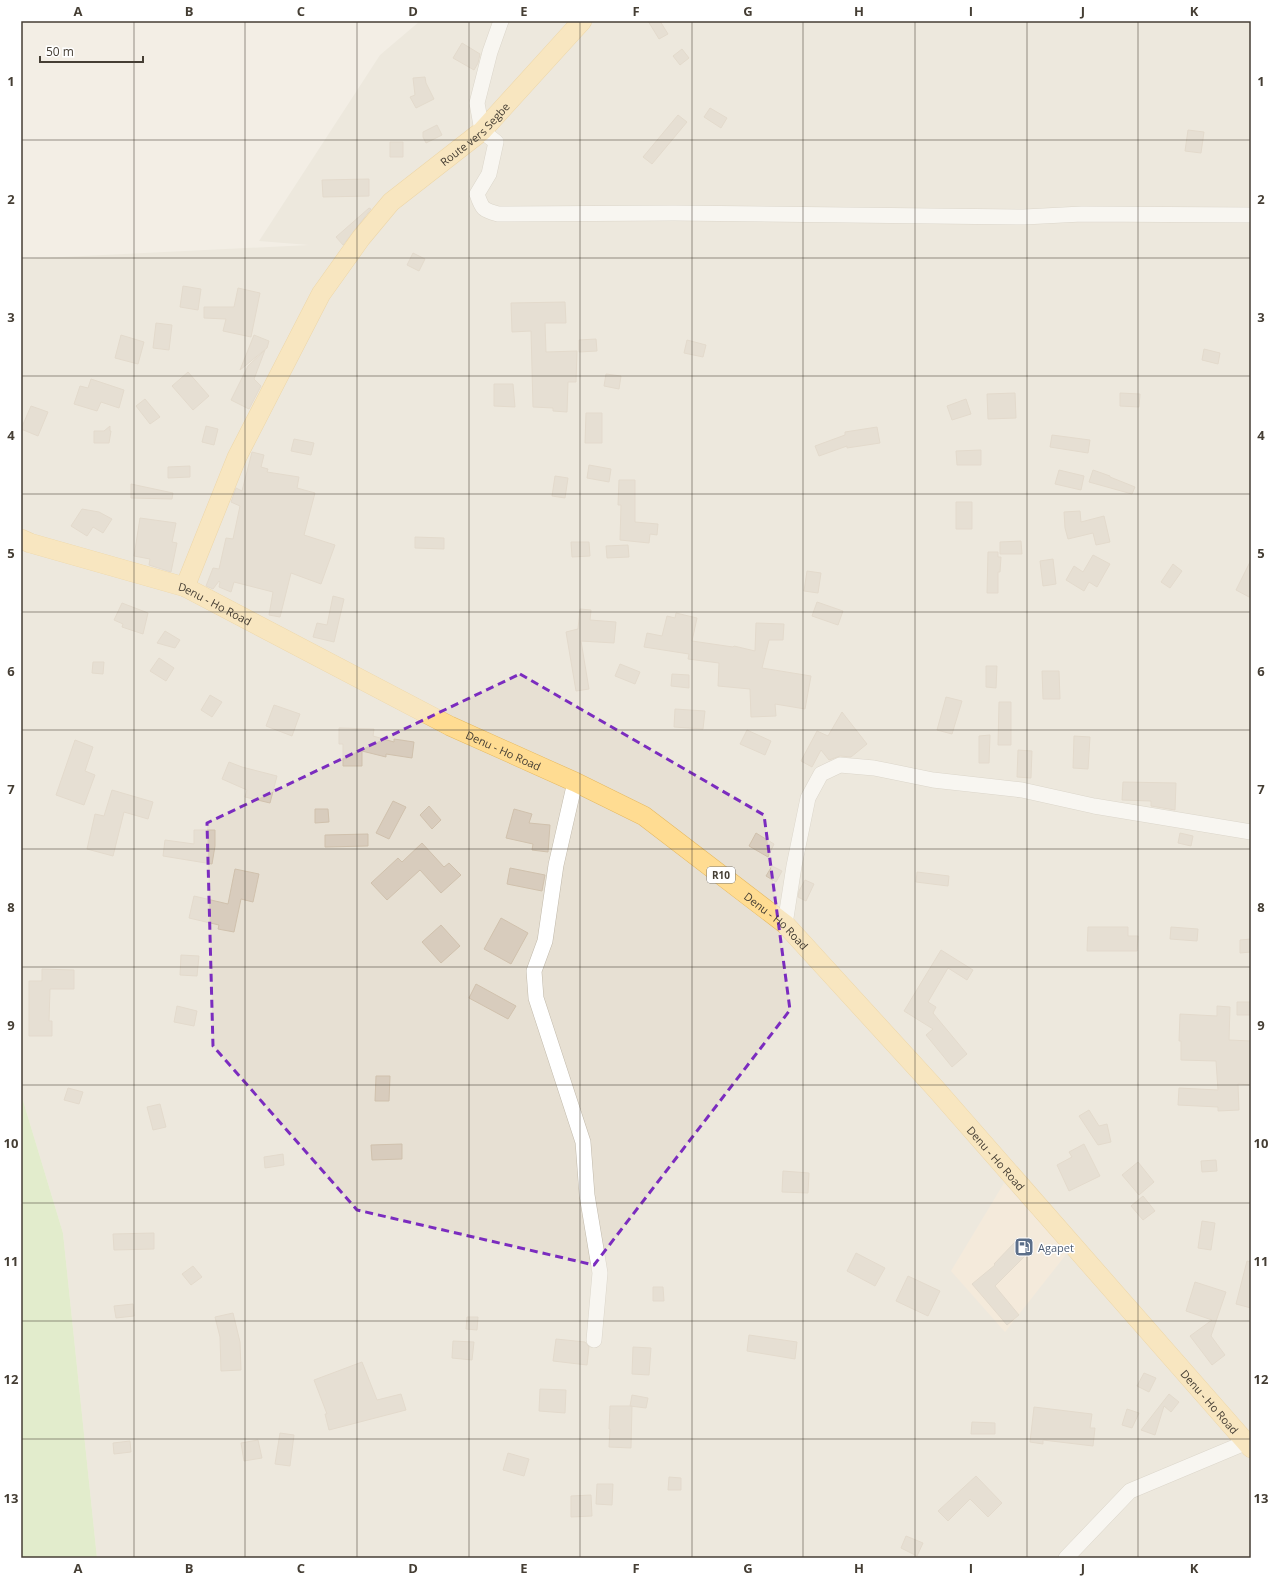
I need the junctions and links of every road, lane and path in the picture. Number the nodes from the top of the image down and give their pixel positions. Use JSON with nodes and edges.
{"nodes":[{"id":1,"x":501,"y":21,"type":"edge"},
{"id":2,"x":582,"y":21,"type":"edge"},
{"id":3,"x":482,"y":131,"type":"junction"},
{"id":4,"x":1251,"y":215,"type":"edge"},
{"id":5,"x":21,"y":539,"type":"edge"},
{"id":6,"x":185,"y":587,"type":"junction"},
{"id":7,"x":575,"y":782,"type":"junction"},
{"id":8,"x":1251,"y":832,"type":"edge"},
{"id":9,"x":784,"y":924,"type":"junction"},
{"id":10,"x":594,"y":1340,"type":"dead end"},
{"id":11,"x":1249,"y":1445,"type":"edge"},
{"id":12,"x":1066,"y":1558,"type":"edge"}],
"edges":[{"from":1,"to":3,"type":"street"},
{"from":2,"to":3,"type":"main road","name":"Route vers Segbe"},
{"from":3,"to":4,"type":"street"},
{"from":3,"to":6,"type":"main road","name":"Route vers Segbe"},
{"from":5,"to":6,"type":"main road","name":"Denu - Ho Road","number":"R10"},
{"from":6,"to":7,"type":"main road","name":"Denu - Ho Road","number":"R10"},
{"from":7,"to":9,"type":"main road","name":"Denu - Ho Road","number":"R10"},
{"from":7,"to":10,"type":"street"},
{"from":8,"to":9,"type":"street"},
{"from":9,"to":11,"type":"main road","name":"Denu - Ho Road","number":"R10"},
{"from":11,"to":12,"type":"street"}]}
